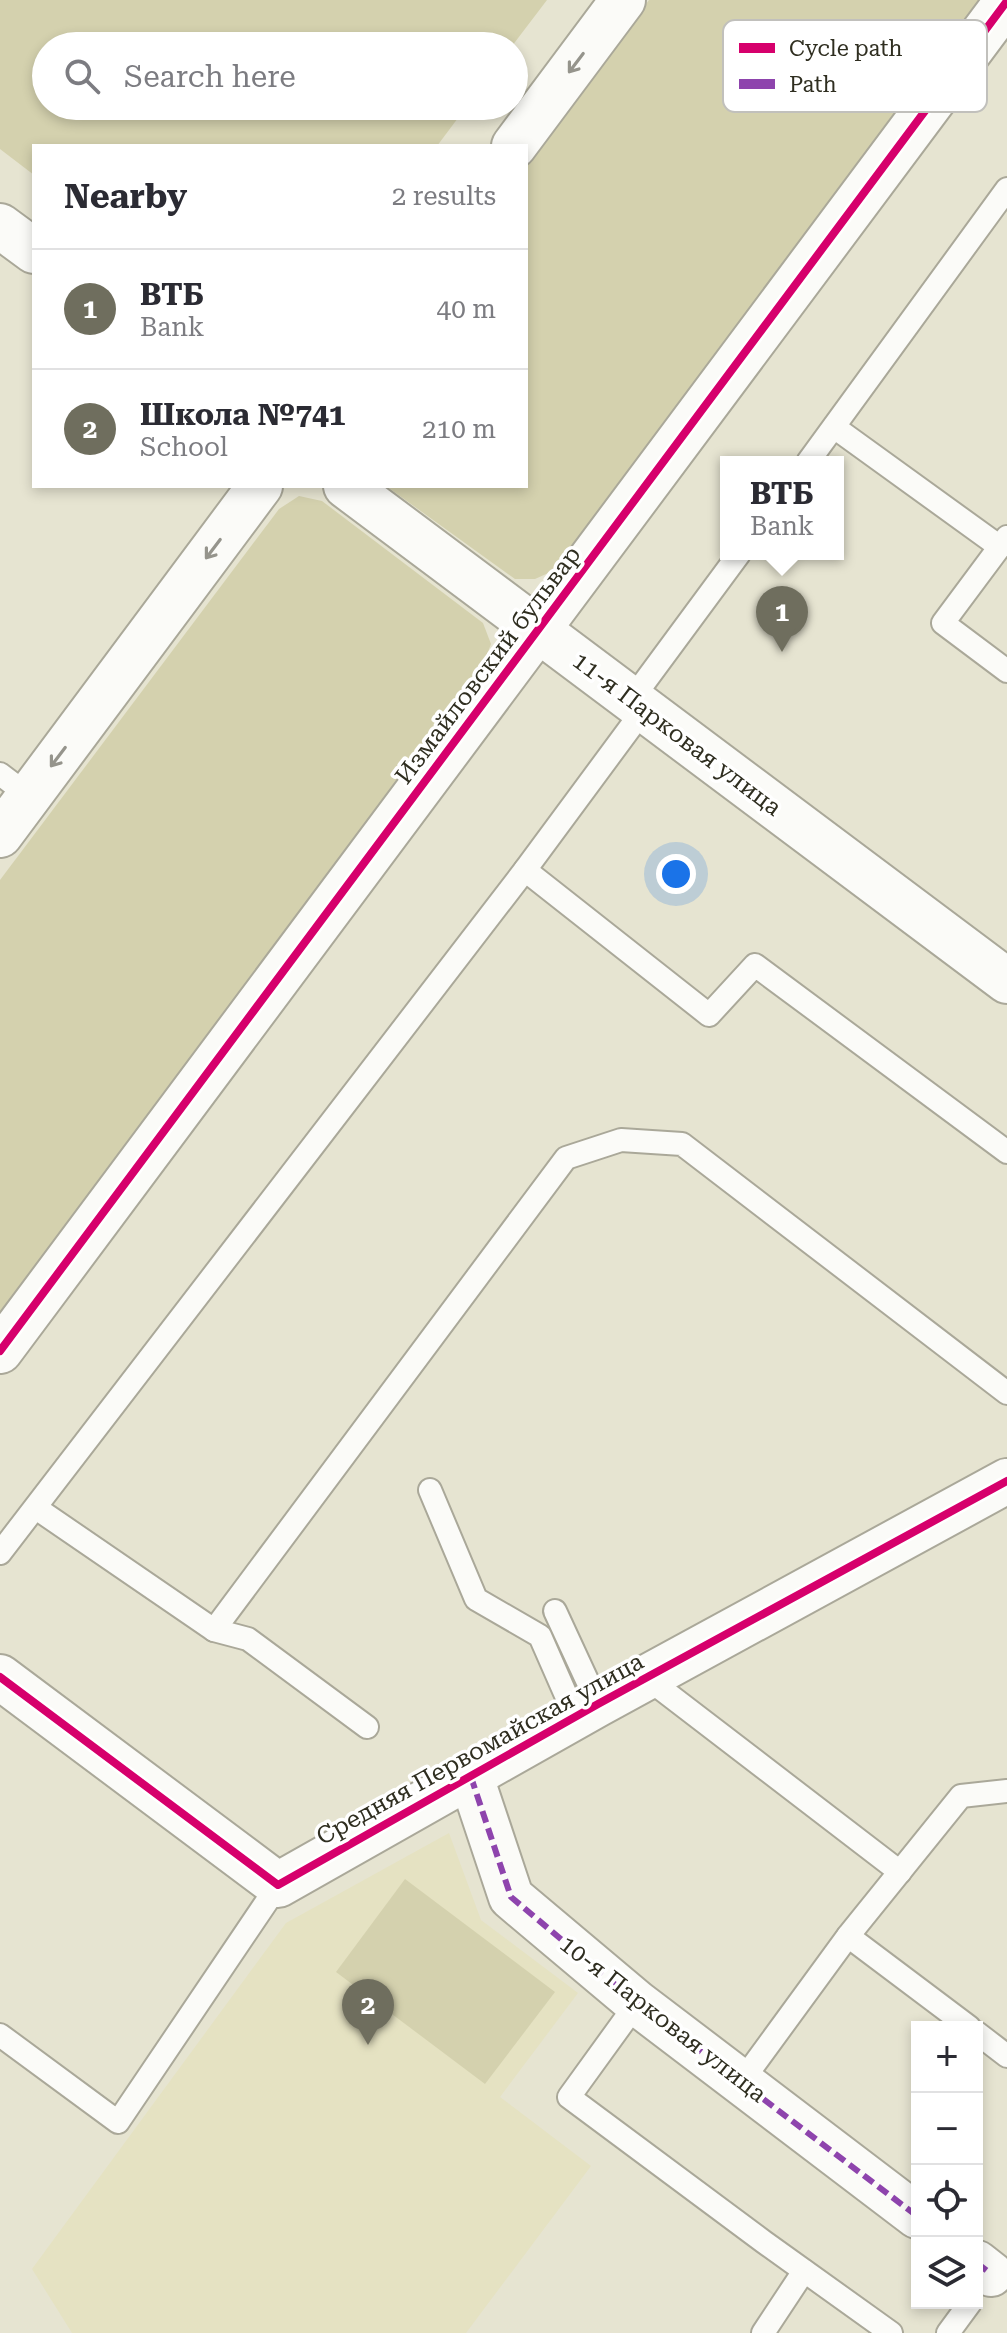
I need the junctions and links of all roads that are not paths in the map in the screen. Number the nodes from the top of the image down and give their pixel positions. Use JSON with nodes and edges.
{"nodes":[{"id":1,"x":623,"y":0,"type":"edge"},
{"id":2,"x":1007,"y":1,"type":"edge"},
{"id":3,"x":987,"y":28,"type":"edge"},
{"id":4,"x":925,"y":112,"type":"edge"},
{"id":5,"x":515,"y":144,"type":"edge"},
{"id":6,"x":1007,"y":189,"type":"edge"},
{"id":7,"x":834,"y":427,"type":"junction"},
{"id":8,"x":812,"y":456,"type":"edge"},
{"id":9,"x":258,"y":488,"type":"edge"},
{"id":10,"x":349,"y":488,"type":"edge"},
{"id":11,"x":1003,"y":542,"type":"edge"},
{"id":12,"x":735,"y":560,"type":"edge"},
{"id":13,"x":539,"y":631,"type":"junction"},
{"id":14,"x":1007,"y":671,"type":"edge"},
{"id":15,"x":638,"y":704,"type":"junction"},
{"id":16,"x":14,"y":785,"type":"edge"},
{"id":17,"x":0,"y":835,"type":"edge"},
{"id":18,"x":525,"y":870,"type":"junction"},
{"id":19,"x":1007,"y":981,"type":"edge"},
{"id":20,"x":1007,"y":1152,"type":"edge"},
{"id":21,"x":0,"y":1351,"type":"edge"},
{"id":22,"x":1007,"y":1393,"type":"edge"},
{"id":23,"x":1007,"y":1481,"type":"edge"},
{"id":24,"x":430,"y":1490,"type":"dead end"},
{"id":25,"x":36,"y":1508,"type":"junction"},
{"id":26,"x":0,"y":1553,"type":"edge"},
{"id":27,"x":555,"y":1611,"type":"dead end"},
{"id":28,"x":214,"y":1630,"type":"junction"},
{"id":29,"x":0,"y":1677,"type":"edge"},
{"id":30,"x":647,"y":1678,"type":"junction"},
{"id":31,"x":587,"y":1711,"type":"junction"},
{"id":32,"x":367,"y":1727,"type":"dead end"},
{"id":33,"x":471,"y":1777,"type":"junction"},
{"id":34,"x":1007,"y":1791,"type":"edge"},
{"id":35,"x":900,"y":1872,"type":"junction"},
{"id":36,"x":278,"y":1885,"type":"junction"},
{"id":37,"x":848,"y":1936,"type":"junction"},
{"id":38,"x":637,"y":2003,"type":"junction"},
{"id":39,"x":961,"y":2021,"type":"edge"},
{"id":40,"x":0,"y":2035,"type":"edge"},
{"id":41,"x":983,"y":2038,"type":"edge"},
{"id":42,"x":1007,"y":2056,"type":"edge"},
{"id":43,"x":742,"y":2081,"type":"junction"},
{"id":44,"x":911,"y":2211,"type":"edge"},
{"id":45,"x":804,"y":2271,"type":"junction"},
{"id":46,"x":963,"y":2309,"type":"edge"},
{"id":47,"x":763,"y":2333,"type":"edge"},
{"id":48,"x":891,"y":2333,"type":"edge"},
{"id":49,"x":948,"y":2333,"type":"edge"}],
"edges":[{"from":1,"to":5,"type":"street","one_way":true},
{"from":2,"to":3,"type":"street","name":"Измайловский бульвар"},
{"from":4,"to":13,"type":"street","name":"Измайловский бульвар"},
{"from":6,"to":7,"type":"lane"},
{"from":7,"to":8,"type":"lane"},
{"from":7,"to":11,"type":"lane"},
{"from":9,"to":16,"type":"street","one_way":true},
{"from":10,"to":13,"type":"street","name":"11-я Парковая улица"},
{"from":11,"to":14,"type":"lane"},
{"from":12,"to":15,"type":"lane"},
{"from":13,"to":15,"type":"street","name":"11-я Парковая улица"},
{"from":13,"to":21,"type":"street","name":"Измайловский бульвар"},
{"from":15,"to":18,"type":"lane"},
{"from":15,"to":19,"type":"street","name":"11-я Парковая улица"},
{"from":16,"to":17,"type":"street"},
{"from":18,"to":20,"type":"lane"},
{"from":18,"to":25,"type":"lane"},
{"from":22,"to":28,"type":"lane"},
{"from":23,"to":30,"type":"street","name":"Средняя Первомайская улица"},
{"from":24,"to":31,"type":"lane"},
{"from":25,"to":26,"type":"lane"},
{"from":25,"to":28,"type":"lane"},
{"from":27,"to":31,"type":"lane"},
{"from":28,"to":32,"type":"lane"},
{"from":29,"to":36,"type":"street"},
{"from":30,"to":31,"type":"street","name":"Средняя Первомайская улица"},
{"from":30,"to":35,"type":"lane"},
{"from":31,"to":33,"type":"street","name":"Средняя Первомайская улица"},
{"from":33,"to":36,"type":"street","name":"Средняя Первомайская улица"},
{"from":33,"to":38,"type":"street","name":"10-я Парковая улица"},
{"from":34,"to":35,"type":"lane"},
{"from":35,"to":37,"type":"lane"},
{"from":36,"to":40,"type":"lane"},
{"from":37,"to":39,"type":"lane"},
{"from":37,"to":43,"type":"lane"},
{"from":38,"to":43,"type":"street","name":"10-я Парковая улица"},
{"from":38,"to":45,"type":"lane"},
{"from":41,"to":42,"type":"lane"},
{"from":43,"to":44,"type":"street","name":"10-я Парковая улица"},
{"from":45,"to":47,"type":"lane"},
{"from":45,"to":48,"type":"lane"},
{"from":46,"to":49,"type":"lane"}]}
